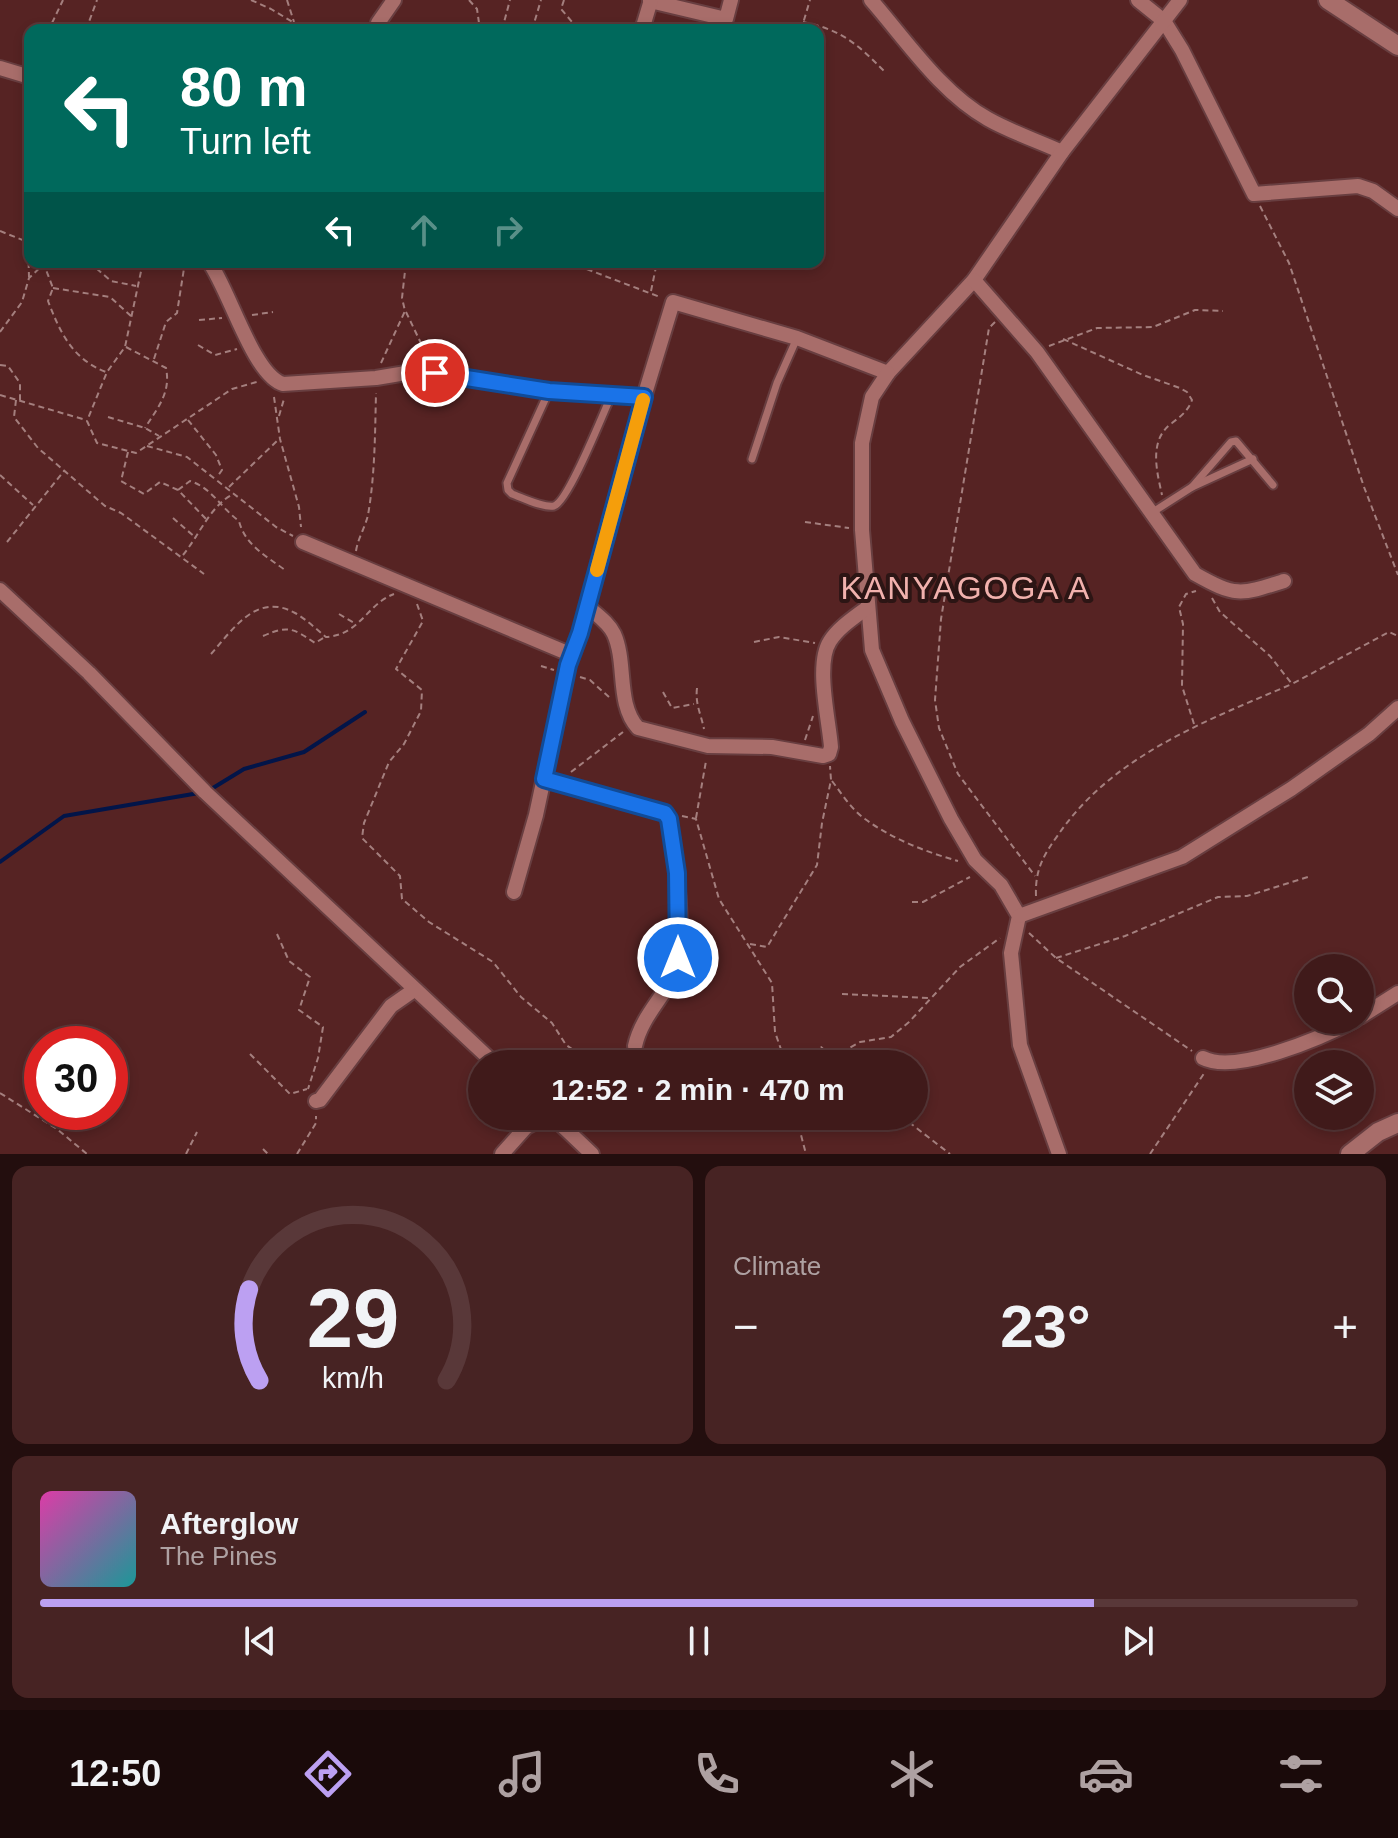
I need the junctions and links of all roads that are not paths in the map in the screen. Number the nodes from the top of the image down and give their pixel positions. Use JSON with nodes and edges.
{"nodes":[{"id":1,"x":394,"y":0,"type":"edge"},
{"id":2,"x":731,"y":0,"type":"edge"},
{"id":3,"x":871,"y":0,"type":"edge"},
{"id":4,"x":1138,"y":0,"type":"edge"},
{"id":5,"x":1180,"y":0,"type":"edge"},
{"id":6,"x":1328,"y":0,"type":"edge"},
{"id":7,"x":650,"y":1,"type":"edge"},
{"id":8,"x":1164,"y":21,"type":"junction"},
{"id":9,"x":378,"y":23,"type":"dead end"},
{"id":10,"x":644,"y":24,"type":"edge"},
{"id":11,"x":1398,"y":46,"type":"edge"},
{"id":12,"x":0,"y":68,"type":"edge"},
{"id":13,"x":24,"y":75,"type":"edge"},
{"id":14,"x":1062,"y":152,"type":"junction"},
{"id":15,"x":1398,"y":209,"type":"edge"},
{"id":16,"x":213,"y":268,"type":"edge"},
{"id":17,"x":974,"y":280,"type":"junction"},
{"id":18,"x":797,"y":338,"type":"junction"},
{"id":19,"x":888,"y":373,"type":"junction"},
{"id":20,"x":549,"y":391,"type":"junction"},
{"id":21,"x":611,"y":396,"type":"junction"},
{"id":22,"x":644,"y":397,"type":"junction"},
{"id":23,"x":752,"y":459,"type":"dead end"},
{"id":24,"x":1253,"y":459,"type":"junction"},
{"id":25,"x":1273,"y":485,"type":"dead end"},
{"id":26,"x":1192,"y":487,"type":"junction"},
{"id":27,"x":1159,"y":508,"type":"junction"},
{"id":28,"x":303,"y":542,"type":"road end"},
{"id":29,"x":1284,"y":581,"type":"dead end"},
{"id":30,"x":0,"y":590,"type":"edge"},
{"id":31,"x":587,"y":606,"type":"junction"},
{"id":32,"x":868,"y":607,"type":"junction"},
{"id":33,"x":572,"y":655,"type":"junction"},
{"id":34,"x":1398,"y":708,"type":"edge"},
{"id":35,"x":550,"y":781,"type":"junction"},
{"id":36,"x":514,"y":892,"type":"dead end"},
{"id":37,"x":1018,"y":923,"type":"junction"},
{"id":38,"x":414,"y":990,"type":"junction"},
{"id":39,"x":1398,"y":993,"type":"edge"},
{"id":40,"x":1374,"y":1009,"type":"edge"},
{"id":41,"x":1321,"y":1034,"type":"edge"},
{"id":42,"x":635,"y":1046,"type":"dead end"},
{"id":43,"x":480,"y":1050,"type":"edge"},
{"id":44,"x":1207,"y":1060,"type":"road end"},
{"id":45,"x":312,"y":1095,"type":"road end"},
{"id":46,"x":1398,"y":1123,"type":"edge"},
{"id":47,"x":523,"y":1130,"type":"edge"},
{"id":48,"x":565,"y":1130,"type":"edge"},
{"id":49,"x":502,"y":1154,"type":"edge"},
{"id":50,"x":592,"y":1154,"type":"edge"},
{"id":51,"x":1059,"y":1154,"type":"edge"},
{"id":52,"x":1350,"y":1154,"type":"edge"}],
"edges":[{"from":1,"to":9,"type":"street"},
{"from":2,"to":7,"type":"street"},
{"from":3,"to":14,"type":"street"},
{"from":4,"to":8,"type":"street"},
{"from":5,"to":8,"type":"street"},
{"from":6,"to":11,"type":"street"},
{"from":7,"to":10,"type":"street"},
{"from":8,"to":14,"type":"street"},
{"from":8,"to":15,"type":"street"},
{"from":12,"to":13,"type":"street"},
{"from":14,"to":17,"type":"street"},
{"from":16,"to":20,"type":"street"},
{"from":17,"to":19,"type":"street"},
{"from":17,"to":27,"type":"street"},
{"from":18,"to":19,"type":"street"},
{"from":18,"to":22,"type":"street"},
{"from":18,"to":23,"type":"lane"},
{"from":19,"to":32,"type":"street"},
{"from":20,"to":21,"type":"street"},
{"from":20,"to":21,"type":"lane"},
{"from":21,"to":22,"type":"street"},
{"from":22,"to":31,"type":"street"},
{"from":24,"to":25,"type":"lane"},
{"from":24,"to":26,"type":"lane"},
{"from":24,"to":26,"type":"lane"},
{"from":26,"to":27,"type":"lane"},
{"from":27,"to":29,"type":"street"},
{"from":28,"to":33,"type":"street"},
{"from":30,"to":38,"type":"street"},
{"from":31,"to":32,"type":"street"},
{"from":31,"to":33,"type":"street"},
{"from":32,"to":37,"type":"street"},
{"from":33,"to":35,"type":"street"},
{"from":34,"to":37,"type":"street"},
{"from":35,"to":36,"type":"street"},
{"from":35,"to":42,"type":"street"},
{"from":37,"to":51,"type":"street"},
{"from":38,"to":43,"type":"street"},
{"from":38,"to":45,"type":"street"},
{"from":39,"to":40,"type":"street"},
{"from":41,"to":44,"type":"street"},
{"from":46,"to":52,"type":"street"},
{"from":47,"to":49,"type":"street"},
{"from":48,"to":50,"type":"street"}]}
